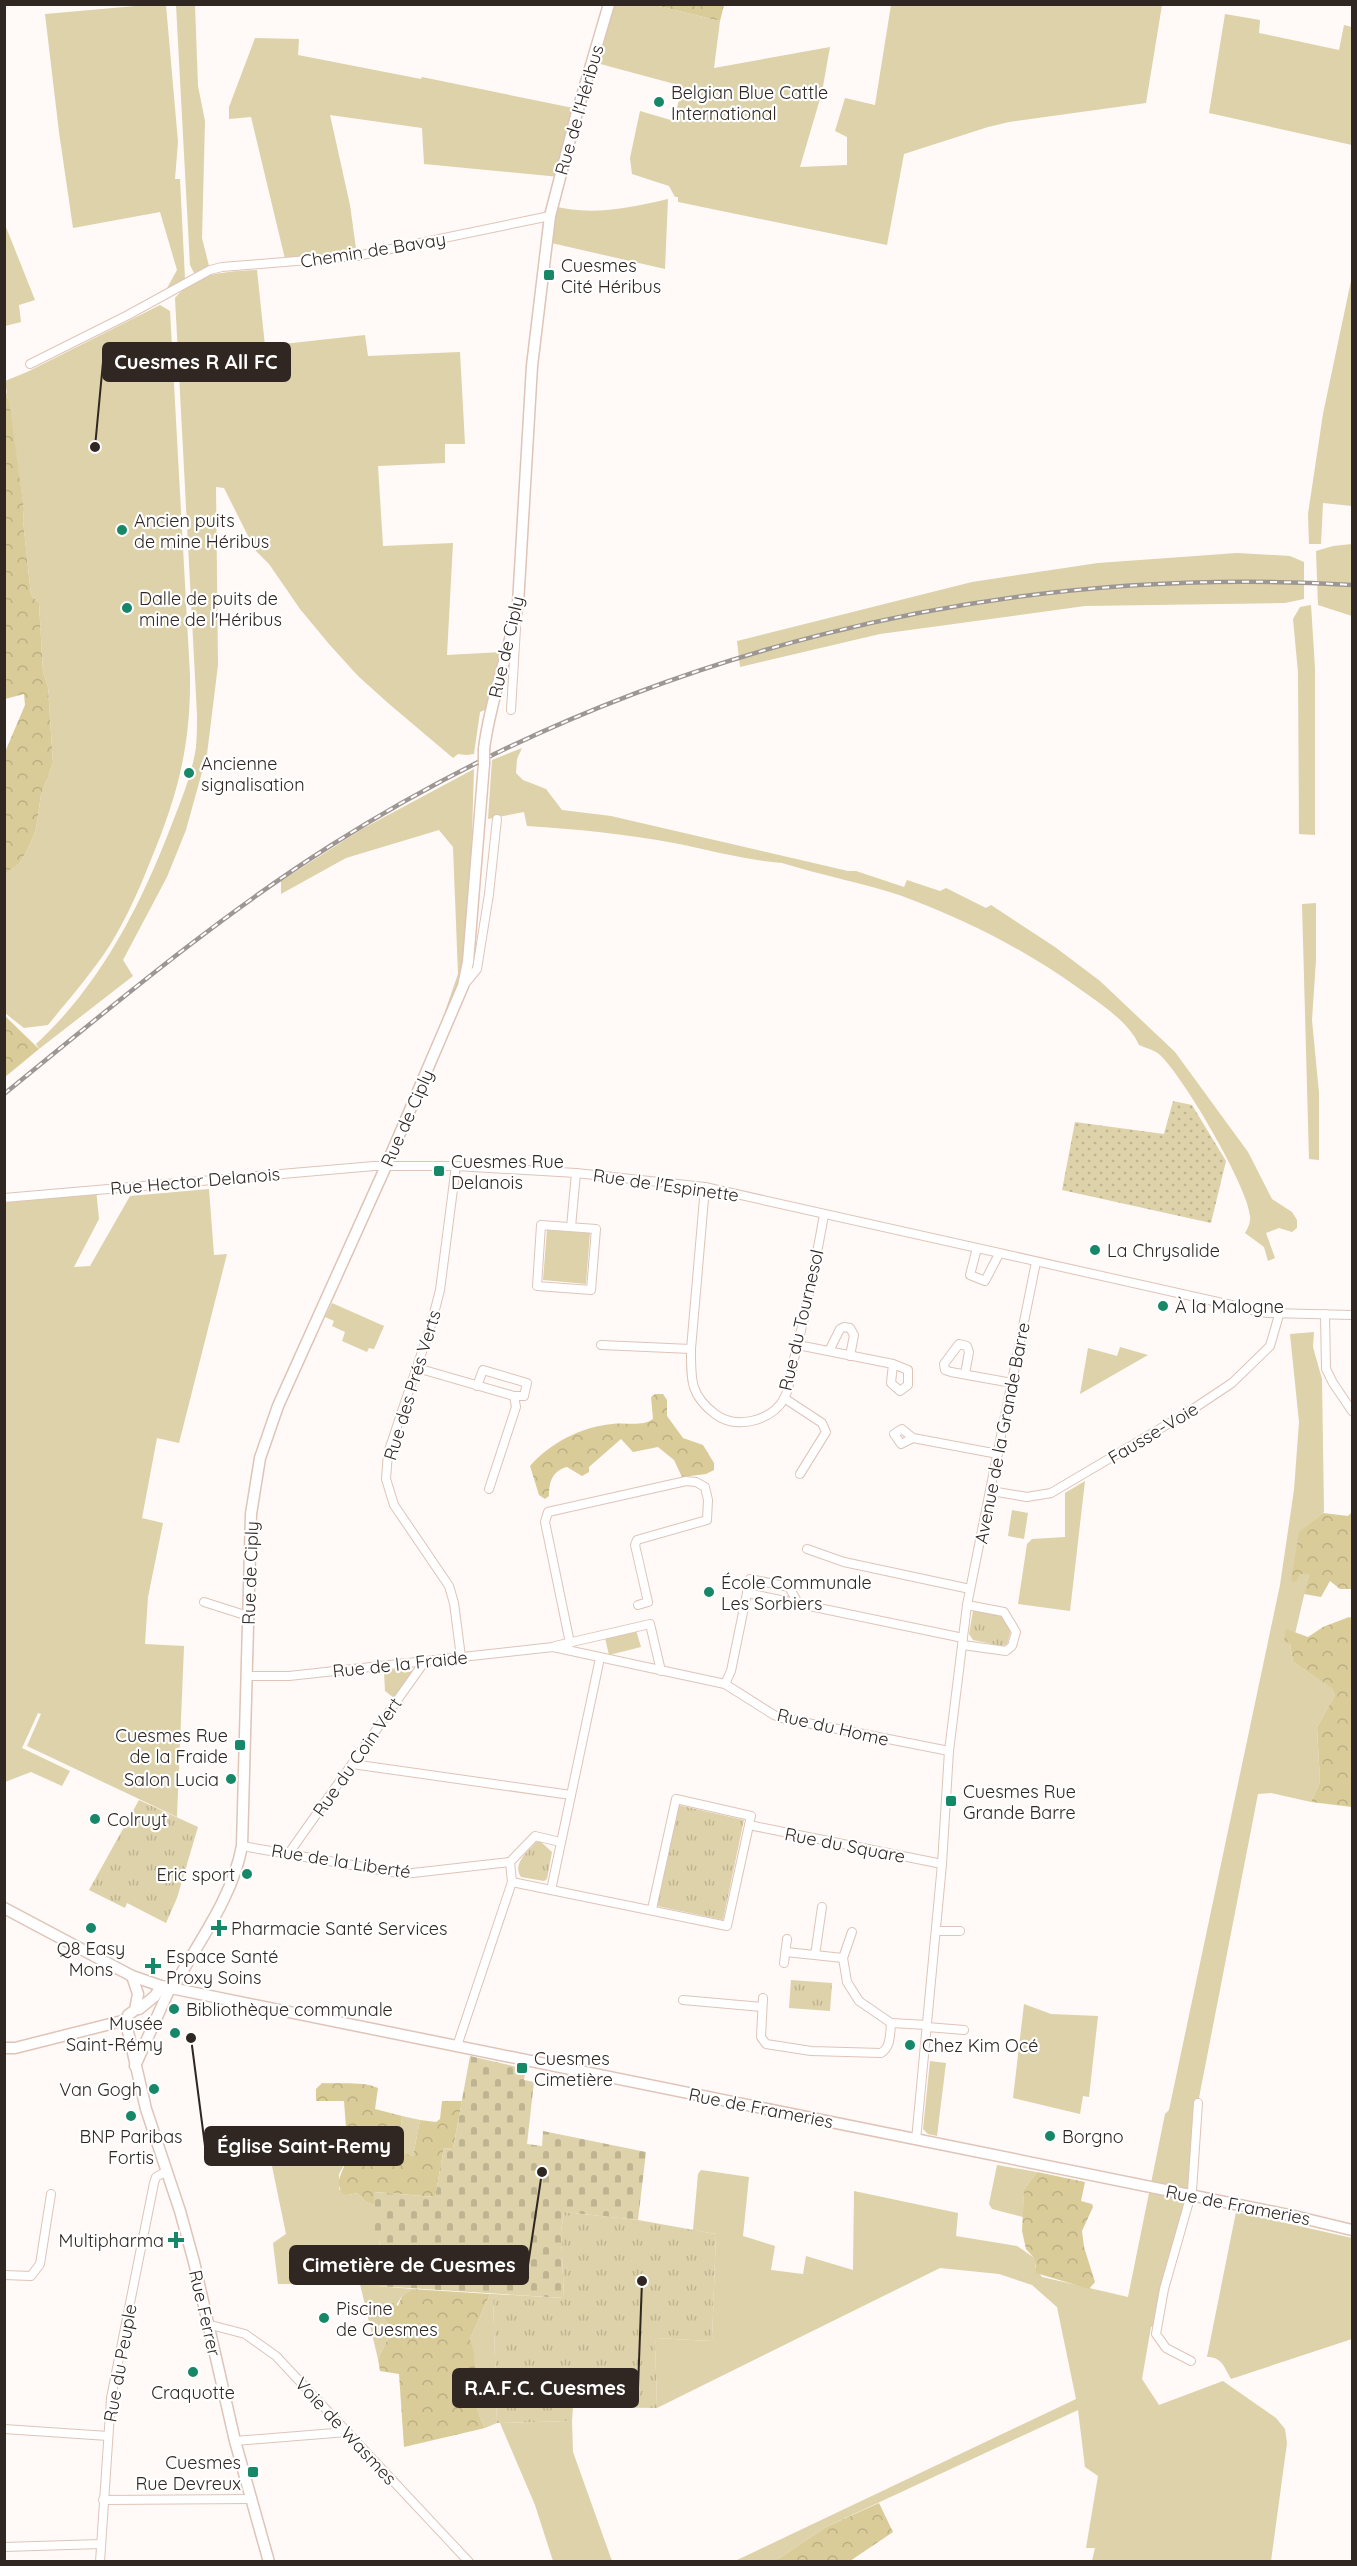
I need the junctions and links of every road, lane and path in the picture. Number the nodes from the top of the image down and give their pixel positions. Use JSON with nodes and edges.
{"nodes":[{"id":1,"x":609,"y":4,"type":"edge"},
{"id":2,"x":550,"y":216,"type":"junction"},
{"id":3,"x":30,"y":364,"type":"dead end"},
{"id":4,"x":518,"y":604,"type":"junction"},
{"id":5,"x":511,"y":711,"type":"dead end"},
{"id":6,"x":497,"y":819,"type":"dead end"},
{"id":7,"x":463,"y":986,"type":"junction"},
{"id":8,"x":386,"y":1166,"type":"junction"},
{"id":9,"x":456,"y":1166,"type":"junction"},
{"id":10,"x":576,"y":1173,"type":"junction"},
{"id":11,"x":705,"y":1187,"type":"junction"},
{"id":12,"x":4,"y":1197,"type":"edge"},
{"id":13,"x":824,"y":1215,"type":"junction"},
{"id":14,"x":571,"y":1227,"type":"junction"},
{"id":15,"x":976,"y":1248,"type":"junction"},
{"id":16,"x":999,"y":1254,"type":"junction"},
{"id":17,"x":1036,"y":1262,"type":"junction"},
{"id":18,"x":1325,"y":1314,"type":"junction"},
{"id":19,"x":1279,"y":1315,"type":"junction"},
{"id":20,"x":1353,"y":1315,"type":"edge"},
{"id":21,"x":601,"y":1345,"type":"dead end"},
{"id":22,"x":798,"y":1345,"type":"junction"},
{"id":23,"x":691,"y":1350,"type":"junction"},
{"id":24,"x":829,"y":1351,"type":"junction"},
{"id":25,"x":850,"y":1356,"type":"junction"},
{"id":26,"x":893,"y":1364,"type":"dead end"},
{"id":27,"x":417,"y":1368,"type":"junction"},
{"id":28,"x":965,"y":1374,"type":"dead end"},
{"id":29,"x":1012,"y":1383,"type":"junction"},
{"id":30,"x":477,"y":1386,"type":"junction"},
{"id":31,"x":514,"y":1396,"type":"junction"},
{"id":32,"x":784,"y":1398,"type":"junction"},
{"id":33,"x":1353,"y":1411,"type":"edge"},
{"id":34,"x":913,"y":1438,"type":"dead end"},
{"id":35,"x":998,"y":1454,"type":"junction"},
{"id":36,"x":800,"y":1474,"type":"dead end"},
{"id":37,"x":489,"y":1489,"type":"dead end"},
{"id":38,"x":991,"y":1491,"type":"junction"},
{"id":39,"x":807,"y":1549,"type":"dead end"},
{"id":40,"x":970,"y":1589,"type":"junction"},
{"id":41,"x":747,"y":1593,"type":"junction"},
{"id":42,"x":204,"y":1602,"type":"dead end"},
{"id":43,"x":798,"y":1604,"type":"junction"},
{"id":44,"x":638,"y":1605,"type":"dead end"},
{"id":45,"x":967,"y":1605,"type":"junction"},
{"id":46,"x":248,"y":1616,"type":"junction"},
{"id":47,"x":963,"y":1641,"type":"junction"},
{"id":48,"x":570,"y":1643,"type":"junction"},
{"id":49,"x":553,"y":1647,"type":"junction"},
{"id":50,"x":461,"y":1658,"type":"junction"},
{"id":51,"x":600,"y":1658,"type":"junction"},
{"id":52,"x":424,"y":1661,"type":"junction"},
{"id":53,"x":661,"y":1671,"type":"junction"},
{"id":54,"x":247,"y":1676,"type":"junction"},
{"id":55,"x":725,"y":1684,"type":"junction"},
{"id":56,"x":949,"y":1751,"type":"junction"},
{"id":57,"x":352,"y":1764,"type":"junction"},
{"id":58,"x":570,"y":1795,"type":"junction"},
{"id":59,"x":749,"y":1825,"type":"junction"},
{"id":60,"x":560,"y":1842,"type":"junction"},
{"id":61,"x":242,"y":1846,"type":"junction"},
{"id":62,"x":289,"y":1853,"type":"junction"},
{"id":63,"x":510,"y":1862,"type":"junction"},
{"id":64,"x":942,"y":1864,"type":"junction"},
{"id":65,"x":512,"y":1882,"type":"junction"},
{"id":66,"x":550,"y":1890,"type":"junction"},
{"id":67,"x":822,"y":1907,"type":"dead end"},
{"id":68,"x":4,"y":1908,"type":"edge"},
{"id":69,"x":652,"y":1910,"type":"junction"},
{"id":70,"x":936,"y":1931,"type":"junction"},
{"id":71,"x":960,"y":1931,"type":"dead end"},
{"id":72,"x":852,"y":1932,"type":"dead end"},
{"id":73,"x":787,"y":1939,"type":"dead end"},
{"id":74,"x":786,"y":1952,"type":"junction"},
{"id":75,"x":815,"y":1954,"type":"junction"},
{"id":76,"x":843,"y":1958,"type":"junction"},
{"id":77,"x":784,"y":1964,"type":"dead end"},
{"id":78,"x":132,"y":1976,"type":"junction"},
{"id":79,"x":165,"y":1987,"type":"junction"},
{"id":80,"x":683,"y":2000,"type":"dead end"},
{"id":81,"x":137,"y":2010,"type":"junction"},
{"id":82,"x":155,"y":2020,"type":"junction"},
{"id":83,"x":891,"y":2023,"type":"junction"},
{"id":84,"x":127,"y":2024,"type":"junction"},
{"id":85,"x":927,"y":2026,"type":"junction"},
{"id":86,"x":964,"y":2030,"type":"dead end"},
{"id":87,"x":150,"y":2033,"type":"junction"},
{"id":88,"x":458,"y":2046,"type":"junction"},
{"id":89,"x":4,"y":2048,"type":"edge"},
{"id":90,"x":135,"y":2066,"type":"junction"},
{"id":91,"x":1198,"y":2103,"type":"dead end"},
{"id":92,"x":916,"y":2140,"type":"junction"},
{"id":93,"x":165,"y":2172,"type":"junction"},
{"id":94,"x":51,"y":2194,"type":"dead end"},
{"id":95,"x":1191,"y":2196,"type":"junction"},
{"id":96,"x":1353,"y":2230,"type":"edge"},
{"id":97,"x":4,"y":2276,"type":"edge"},
{"id":98,"x":207,"y":2324,"type":"junction"},
{"id":99,"x":1191,"y":2361,"type":"dead end"},
{"id":100,"x":4,"y":2429,"type":"edge"},
{"id":101,"x":347,"y":2432,"type":"junction"},
{"id":102,"x":108,"y":2436,"type":"junction"},
{"id":103,"x":235,"y":2441,"type":"junction"},
{"id":104,"x":252,"y":2499,"type":"junction"},
{"id":105,"x":103,"y":2500,"type":"junction"},
{"id":106,"x":101,"y":2544,"type":"junction"},
{"id":107,"x":4,"y":2547,"type":"edge"},
{"id":108,"x":100,"y":2562,"type":"edge"},
{"id":109,"x":268,"y":2562,"type":"edge"},
{"id":110,"x":469,"y":2562,"type":"edge"}],
"edges":[{"from":1,"to":2,"type":"street","name":"Rue de l'Héribus"},
{"from":2,"to":3,"type":"street","name":"Chemin de Bavay"},
{"from":2,"to":4,"type":"street","name":"Rue de Ciply"},
{"from":4,"to":5,"type":"street"},
{"from":4,"to":7,"type":"street","name":"Rue de Ciply","bridge":true},
{"from":6,"to":7,"type":"street"},
{"from":7,"to":8,"type":"street","name":"Rue de Ciply"},
{"from":8,"to":9,"type":"street","name":"Rue de l'Espinette"},
{"from":8,"to":12,"type":"street","name":"Rue Hector Delanois"},
{"from":8,"to":46,"type":"street","name":"Rue de Ciply"},
{"from":9,"to":10,"type":"street","name":"Rue de l'Espinette"},
{"from":9,"to":27,"type":"street","name":"Rue des Prés Verts"},
{"from":10,"to":11,"type":"street","name":"Rue de l'Espinette"},
{"from":10,"to":14,"type":"street"},
{"from":11,"to":13,"type":"street","name":"Rue de l'Espinette"},
{"from":11,"to":23,"type":"street","name":"Rue du Tournesol"},
{"from":13,"to":15,"type":"street","name":"Rue de l'Espinette"},
{"from":13,"to":22,"type":"street","name":"Rue du Tournesol"},
{"from":14,"to":14,"type":"street"},
{"from":15,"to":16,"type":"street","name":"Rue de l'Espinette"},
{"from":15,"to":16,"type":"street"},
{"from":16,"to":17,"type":"street","name":"Rue de l'Espinette"},
{"from":17,"to":19,"type":"street","name":"Rue de l'Espinette"},
{"from":17,"to":29,"type":"street","name":"Avenue de la Grande Barre"},
{"from":18,"to":19,"type":"street","name":"Rue de l'Espinette"},
{"from":18,"to":20,"type":"street","name":"Rue de l'Espinette"},
{"from":18,"to":33,"type":"street"},
{"from":19,"to":38,"type":"street","name":"Fausse-Voie"},
{"from":21,"to":23,"type":"street"},
{"from":22,"to":24,"type":"street"},
{"from":22,"to":32,"type":"street","name":"Rue du Tournesol"},
{"from":23,"to":32,"type":"street","name":"Rue du Tournesol"},
{"from":24,"to":25,"type":"street"},
{"from":24,"to":25,"type":"street"},
{"from":25,"to":26,"type":"street"},
{"from":27,"to":30,"type":"street"},
{"from":27,"to":50,"type":"street","name":"Rue des Prés Verts"},
{"from":28,"to":29,"type":"street"},
{"from":29,"to":35,"type":"street","name":"Avenue de la Grande Barre"},
{"from":30,"to":31,"type":"street"},
{"from":30,"to":31,"type":"street"},
{"from":31,"to":37,"type":"street"},
{"from":32,"to":36,"type":"street"},
{"from":34,"to":35,"type":"street"},
{"from":35,"to":38,"type":"street","name":"Avenue de la Grande Barre"},
{"from":38,"to":40,"type":"street","name":"Avenue de la Grande Barre"},
{"from":39,"to":40,"type":"street"},
{"from":40,"to":45,"type":"street","name":"Avenue de la Grande Barre"},
{"from":41,"to":43,"type":"street"},
{"from":41,"to":43,"type":"street"},
{"from":41,"to":55,"type":"street"},
{"from":42,"to":46,"type":"street"},
{"from":43,"to":47,"type":"street"},
{"from":44,"to":48,"type":"street"},
{"from":45,"to":47,"type":"street","name":"Avenue de la Grande Barre"},
{"from":45,"to":47,"type":"street"},
{"from":46,"to":54,"type":"street","name":"Rue de Ciply"},
{"from":47,"to":56,"type":"street","name":"Avenue de la Grande Barre"},
{"from":48,"to":49,"type":"street","name":"Rue de la Fraide"},
{"from":48,"to":53,"type":"street","name":"Rue de la Fraide"},
{"from":49,"to":50,"type":"street","name":"Rue de la Fraide"},
{"from":49,"to":51,"type":"street","name":"Rue de la Fraide"},
{"from":50,"to":52,"type":"street","name":"Rue de la Fraide"},
{"from":51,"to":53,"type":"street","name":"Rue de la Fraide"},
{"from":51,"to":58,"type":"street"},
{"from":52,"to":54,"type":"street","name":"Rue de la Fraide"},
{"from":52,"to":57,"type":"street","name":"Rue du Coin Vert"},
{"from":53,"to":55,"type":"street","name":"Rue de la Fraide"},
{"from":54,"to":61,"type":"street","name":"Rue de Ciply"},
{"from":55,"to":56,"type":"street","name":"Rue du Home"},
{"from":56,"to":64,"type":"street","name":"Avenue de la Grande Barre"},
{"from":57,"to":58,"type":"street"},
{"from":57,"to":62,"type":"street","name":"Rue du Coin Vert"},
{"from":58,"to":60,"type":"street"},
{"from":59,"to":64,"type":"street","name":"Rue du Square"},
{"from":59,"to":69,"type":"street"},
{"from":59,"to":69,"type":"street"},
{"from":60,"to":63,"type":"street"},
{"from":60,"to":66,"type":"street"},
{"from":61,"to":62,"type":"street","name":"Rue de la Liberté"},
{"from":61,"to":79,"type":"street","name":"Rue de Ciply"},
{"from":62,"to":63,"type":"street","name":"Rue de la Liberté"},
{"from":63,"to":65,"type":"street"},
{"from":64,"to":70,"type":"street","name":"Avenue de la Grande Barre"},
{"from":65,"to":66,"type":"street"},
{"from":65,"to":88,"type":"street"},
{"from":66,"to":69,"type":"street"},
{"from":67,"to":75,"type":"street"},
{"from":68,"to":78,"type":"street","name":"Rue de Frameries"},
{"from":70,"to":71,"type":"street"},
{"from":70,"to":85,"type":"street","name":"Avenue de la Grande Barre"},
{"from":72,"to":76,"type":"street"},
{"from":73,"to":74,"type":"street"},
{"from":74,"to":75,"type":"street"},
{"from":74,"to":77,"type":"street"},
{"from":75,"to":76,"type":"street"},
{"from":76,"to":83,"type":"street"},
{"from":78,"to":79,"type":"street","name":"Rue de Frameries"},
{"from":78,"to":81,"type":"street"},
{"from":79,"to":81,"type":"street"},
{"from":79,"to":82,"type":"street"},
{"from":79,"to":88,"type":"street","name":"Rue de Frameries"},
{"from":80,"to":83,"type":"street"},
{"from":81,"to":82,"type":"street"},
{"from":81,"to":84,"type":"street"},
{"from":82,"to":87,"type":"street"},
{"from":83,"to":85,"type":"street"},
{"from":84,"to":87,"type":"street"},
{"from":84,"to":89,"type":"street"},
{"from":84,"to":90,"type":"street","name":"Rue Ferrer"},
{"from":85,"to":86,"type":"street"},
{"from":85,"to":92,"type":"street","name":"Avenue de la Grande Barre"},
{"from":87,"to":90,"type":"street"},
{"from":88,"to":92,"type":"street","name":"Rue de Frameries"},
{"from":90,"to":93,"type":"street","name":"Rue Ferrer"},
{"from":91,"to":95,"type":"street"},
{"from":92,"to":95,"type":"street","name":"Rue de Frameries"},
{"from":93,"to":98,"type":"street","name":"Rue Ferrer"},
{"from":93,"to":102,"type":"street","name":"Rue du Peuple"},
{"from":94,"to":97,"type":"street"},
{"from":95,"to":96,"type":"street","name":"Rue de Frameries"},
{"from":95,"to":99,"type":"street"},
{"from":98,"to":101,"type":"street","name":"Voie de Wasmes"},
{"from":98,"to":103,"type":"street","name":"Rue Ferrer"},
{"from":100,"to":102,"type":"street"},
{"from":101,"to":103,"type":"street"},
{"from":101,"to":110,"type":"street","name":"Voie de Wasmes"},
{"from":102,"to":105,"type":"street","name":"Rue du Peuple"},
{"from":103,"to":104,"type":"street","name":"Rue Ferrer"},
{"from":104,"to":105,"type":"street"},
{"from":104,"to":109,"type":"street","name":"Rue Ferrer"},
{"from":105,"to":106,"type":"street","name":"Rue du Peuple"},
{"from":106,"to":107,"type":"street"},
{"from":106,"to":108,"type":"street","name":"Rue du Peuple"}]}
